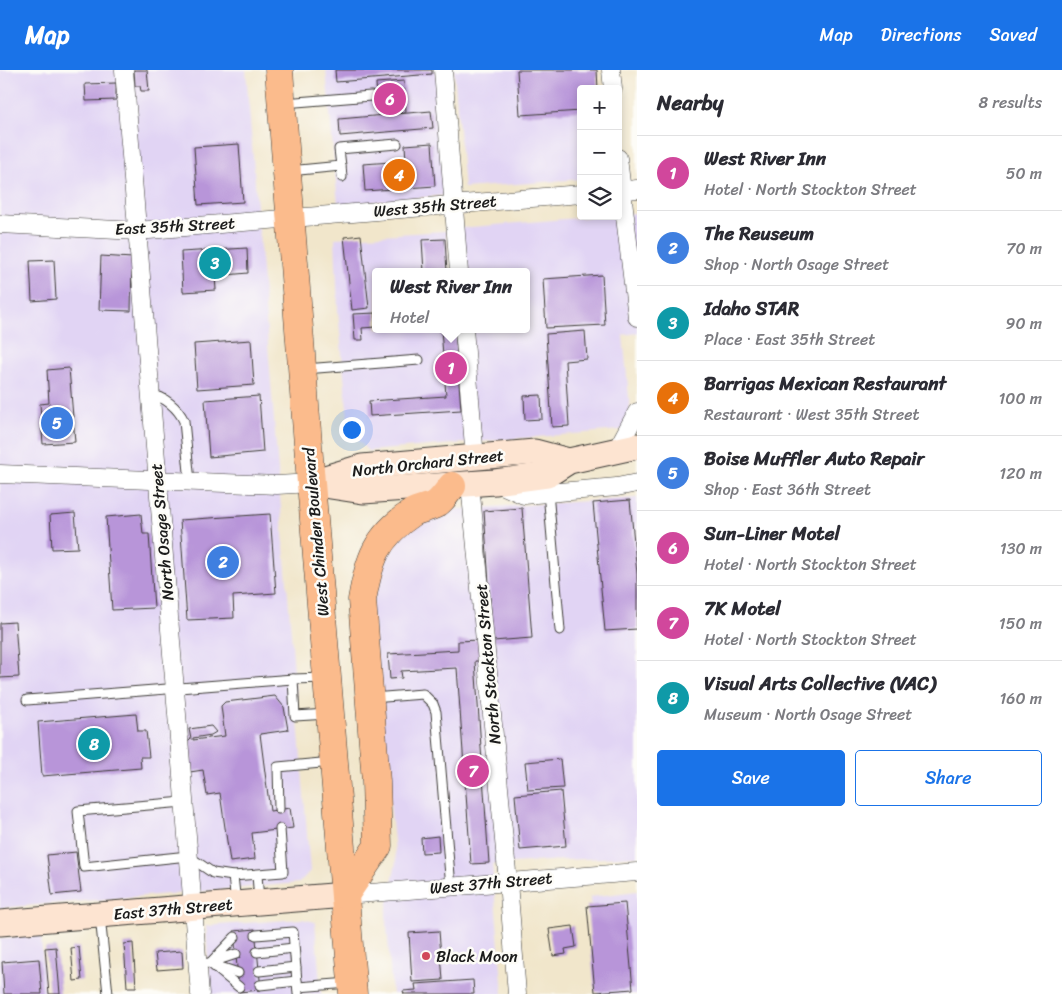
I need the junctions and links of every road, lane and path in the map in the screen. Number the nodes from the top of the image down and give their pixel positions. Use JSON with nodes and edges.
{"nodes":[{"id":1,"x":124,"y":70,"type":"edge"},
{"id":2,"x":279,"y":70,"type":"edge"},
{"id":3,"x":443,"y":70,"type":"edge"},
{"id":4,"x":611,"y":70,"type":"edge"},
{"id":5,"x":613,"y":85,"type":"edge"},
{"id":6,"x":371,"y":96,"type":"dead end"},
{"id":7,"x":282,"y":104,"type":"junction"},
{"id":8,"x":397,"y":144,"type":"dead end"},
{"id":9,"x":341,"y":166,"type":"junction"},
{"id":10,"x":286,"y":171,"type":"junction"},
{"id":11,"x":622,"y":175,"type":"edge"},
{"id":12,"x":342,"y":177,"type":"dead end"},
{"id":13,"x":625,"y":190,"type":"edge"},
{"id":14,"x":577,"y":194,"type":"edge"},
{"id":15,"x":454,"y":205,"type":"junction"},
{"id":16,"x":290,"y":218,"type":"junction"},
{"id":17,"x":0,"y":224,"type":"edge"},
{"id":18,"x":137,"y":231,"type":"junction"},
{"id":19,"x":459,"y":268,"type":"edge"},
{"id":20,"x":637,"y":317,"type":"edge"},
{"id":21,"x":464,"y":333,"type":"edge"},
{"id":22,"x":419,"y":360,"type":"dead end"},
{"id":23,"x":302,"y":370,"type":"junction"},
{"id":24,"x":150,"y":395,"type":"junction"},
{"id":25,"x":637,"y":412,"type":"edge"},
{"id":26,"x":626,"y":449,"type":"edge"},
{"id":27,"x":474,"y":458,"type":"junction"},
{"id":28,"x":568,"y":461,"type":"junction"},
{"id":29,"x":0,"y":474,"type":"edge"},
{"id":30,"x":158,"y":481,"type":"junction"},
{"id":31,"x":190,"y":482,"type":"junction"},
{"id":32,"x":495,"y":482,"type":"junction"},
{"id":33,"x":310,"y":483,"type":"junction"},
{"id":34,"x":637,"y":483,"type":"edge"},
{"id":35,"x":461,"y":485,"type":"junction"},
{"id":36,"x":548,"y":492,"type":"junction"},
{"id":37,"x":560,"y":630,"type":"dead end"},
{"id":38,"x":328,"y":678,"type":"junction"},
{"id":39,"x":293,"y":679,"type":"junction"},
{"id":40,"x":174,"y":689,"type":"junction"},
{"id":41,"x":369,"y":698,"type":"junction"},
{"id":42,"x":26,"y":700,"type":"dead end"},
{"id":43,"x":330,"y":714,"type":"junction"},
{"id":44,"x":334,"y":762,"type":"junction"},
{"id":45,"x":184,"y":802,"type":"junction"},
{"id":46,"x":279,"y":809,"type":"dead end"},
{"id":47,"x":280,"y":829,"type":"dead end"},
{"id":48,"x":188,"y":856,"type":"junction"},
{"id":49,"x":637,"y":872,"type":"edge"},
{"id":50,"x":257,"y":875,"type":"junction"},
{"id":51,"x":233,"y":876,"type":"junction"},
{"id":52,"x":508,"y":882,"type":"junction"},
{"id":53,"x":451,"y":887,"type":"junction"},
{"id":54,"x":345,"y":895,"type":"junction"},
{"id":55,"x":248,"y":903,"type":"junction"},
{"id":56,"x":193,"y":908,"type":"junction"},
{"id":57,"x":100,"y":915,"type":"junction"},
{"id":58,"x":0,"y":923,"type":"edge"},
{"id":59,"x":256,"y":935,"type":"dead end"},
{"id":60,"x":235,"y":937,"type":"dead end"},
{"id":61,"x":294,"y":948,"type":"junction"},
{"id":62,"x":257,"y":952,"type":"dead end"},
{"id":63,"x":236,"y":954,"type":"dead end"},
{"id":64,"x":203,"y":964,"type":"junction"},
{"id":65,"x":296,"y":967,"type":"junction"},
{"id":66,"x":259,"y":971,"type":"dead end"},
{"id":67,"x":238,"y":973,"type":"dead end"},
{"id":68,"x":260,"y":985,"type":"dead end"},
{"id":69,"x":239,"y":986,"type":"dead end"},
{"id":70,"x":298,"y":987,"type":"edge"},
{"id":71,"x":353,"y":989,"type":"edge"},
{"id":72,"x":108,"y":994,"type":"edge"},
{"id":73,"x":200,"y":994,"type":"edge"},
{"id":74,"x":517,"y":994,"type":"edge"}],
"edges":[{"from":1,"to":18,"type":"street","name":"North Osage Street"},
{"from":2,"to":7,"type":"main road","name":"West Chinden Boulevard"},
{"from":3,"to":15,"type":"street"},
{"from":4,"to":5,"type":"street"},
{"from":6,"to":7,"type":"lane"},
{"from":7,"to":10,"type":"main road","name":"West Chinden Boulevard"},
{"from":8,"to":9,"type":"lane"},
{"from":9,"to":10,"type":"lane"},
{"from":9,"to":12,"type":"lane"},
{"from":10,"to":16,"type":"main road","name":"West Chinden Boulevard"},
{"from":11,"to":13,"type":"street"},
{"from":13,"to":20,"type":"street"},
{"from":14,"to":15,"type":"street","name":"West 35th Street"},
{"from":15,"to":16,"type":"street","name":"West 35th Street"},
{"from":15,"to":19,"type":"street"},
{"from":16,"to":18,"type":"street","name":"East 35th Street"},
{"from":16,"to":23,"type":"main road","name":"West Chinden Boulevard"},
{"from":17,"to":18,"type":"street","name":"East 35th Street"},
{"from":18,"to":24,"type":"street","name":"North Osage Street"},
{"from":21,"to":27,"type":"street"},
{"from":22,"to":23,"type":"lane"},
{"from":23,"to":33,"type":"main road","name":"West Chinden Boulevard"},
{"from":24,"to":30,"type":"street","name":"North Osage Street"},
{"from":24,"to":31,"type":"lane"},
{"from":25,"to":26,"type":"street"},
{"from":26,"to":28,"type":"main road","name":"North Orchard Street"},
{"from":27,"to":28,"type":"main road","name":"North Orchard Street"},
{"from":27,"to":33,"type":"main road","name":"North Orchard Street"},
{"from":28,"to":32,"type":"main road","name":"North Orchard Street"},
{"from":29,"to":30,"type":"street"},
{"from":30,"to":31,"type":"street"},
{"from":30,"to":40,"type":"street","name":"North Osage Street"},
{"from":31,"to":33,"type":"street"},
{"from":32,"to":35,"type":"main road","name":"North Orchard Street"},
{"from":32,"to":36,"type":"street"},
{"from":33,"to":35,"type":"main road","name":"North Orchard Street"},
{"from":33,"to":38,"type":"main road","name":"West Chinden Boulevard"},
{"from":34,"to":36,"type":"street"},
{"from":35,"to":41,"type":"main road"},
{"from":35,"to":52,"type":"street","name":"North Stockton Street"},
{"from":36,"to":37,"type":"lane"},
{"from":38,"to":39,"type":"lane"},
{"from":38,"to":43,"type":"main road","name":"West Chinden Boulevard"},
{"from":39,"to":40,"type":"lane"},
{"from":39,"to":43,"type":"lane"},
{"from":40,"to":42,"type":"lane"},
{"from":40,"to":45,"type":"street","name":"North Osage Street"},
{"from":41,"to":53,"type":"lane"},
{"from":41,"to":54,"type":"main road"},
{"from":43,"to":44,"type":"main road","name":"West Chinden Boulevard"},
{"from":44,"to":46,"type":"lane"},
{"from":44,"to":54,"type":"main road","name":"West Chinden Boulevard"},
{"from":45,"to":48,"type":"street","name":"North Osage Street"},
{"from":45,"to":48,"type":"lane"},
{"from":47,"to":50,"type":"lane"},
{"from":48,"to":51,"type":"lane"},
{"from":48,"to":56,"type":"street","name":"North Osage Street"},
{"from":49,"to":52,"type":"street","name":"West 37th Street"},
{"from":50,"to":51,"type":"lane"},
{"from":50,"to":55,"type":"lane"},
{"from":51,"to":55,"type":"lane"},
{"from":52,"to":53,"type":"street","name":"West 37th Street"},
{"from":52,"to":74,"type":"street","name":"North Stockton Street"},
{"from":53,"to":54,"type":"street","name":"West 37th Street"},
{"from":54,"to":55,"type":"main road","name":"East 37th Street"},
{"from":54,"to":71,"type":"main road","name":"West Chinden Boulevard"},
{"from":55,"to":56,"type":"main road","name":"East 37th Street"},
{"from":56,"to":57,"type":"main road","name":"East 37th Street"},
{"from":56,"to":64,"type":"street","name":"North Osage Street"},
{"from":57,"to":58,"type":"main road","name":"East 37th Street"},
{"from":57,"to":72,"type":"lane"},
{"from":59,"to":61,"type":"lane"},
{"from":60,"to":64,"type":"lane"},
{"from":61,"to":62,"type":"lane"},
{"from":61,"to":65,"type":"lane"},
{"from":63,"to":64,"type":"lane"},
{"from":64,"to":67,"type":"lane"},
{"from":64,"to":69,"type":"lane"},
{"from":64,"to":73,"type":"street","name":"North Osage Street"},
{"from":65,"to":66,"type":"lane"},
{"from":65,"to":70,"type":"lane"},
{"from":68,"to":70,"type":"lane"},
{"from":70,"to":71,"type":"lane"}]}
